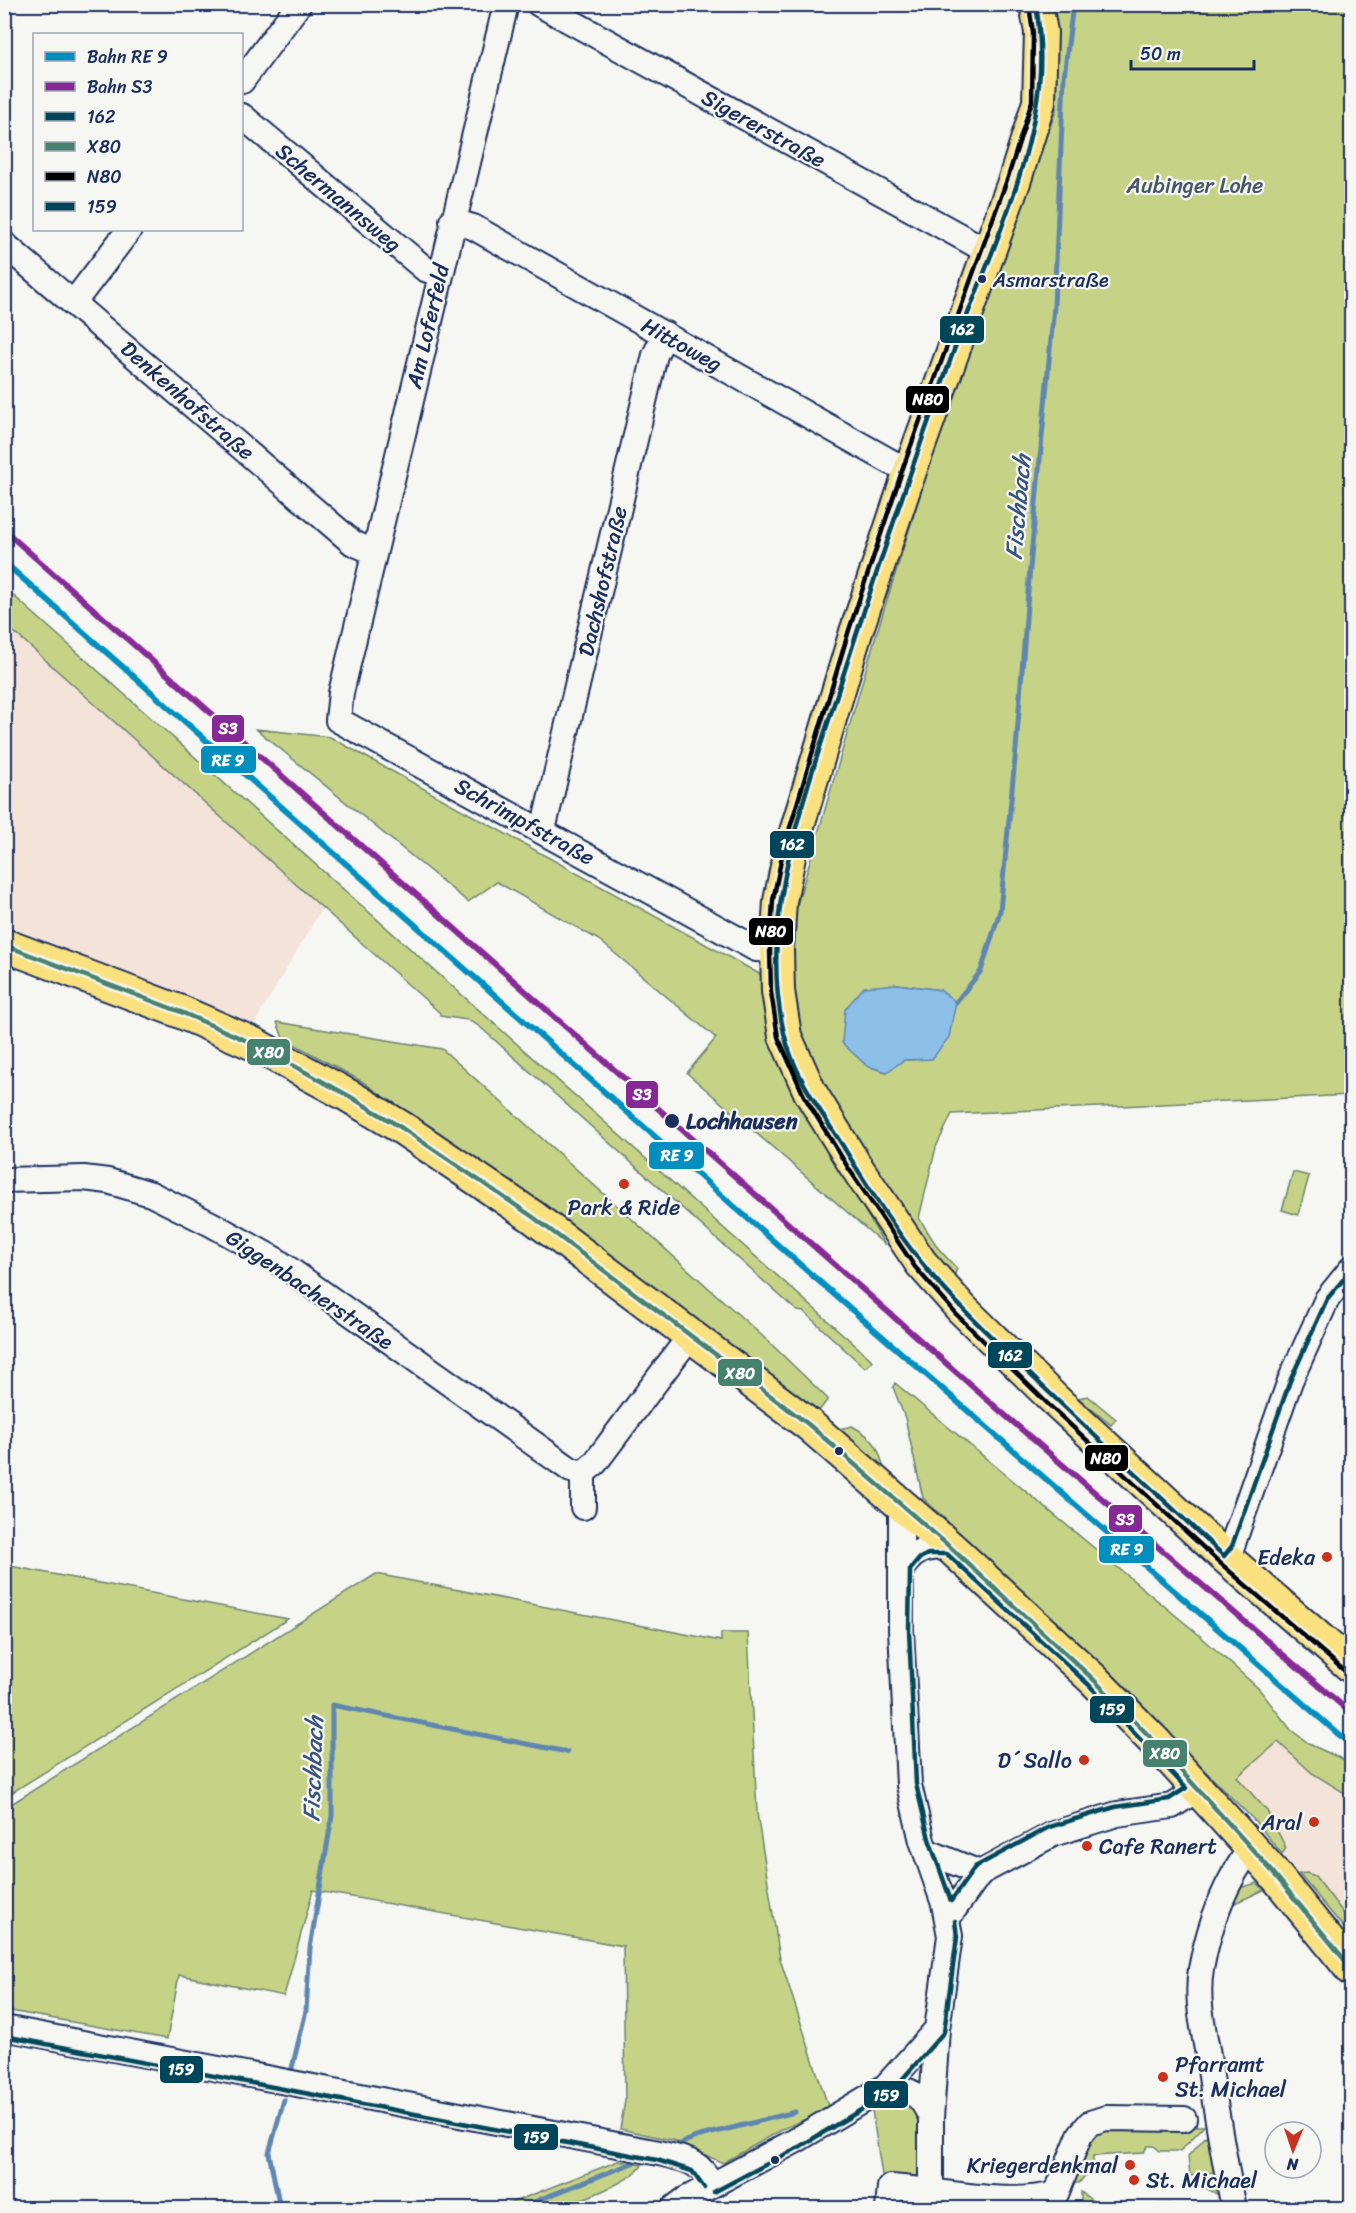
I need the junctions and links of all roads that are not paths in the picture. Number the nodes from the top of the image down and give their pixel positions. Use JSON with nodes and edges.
{"nodes":[{"id":1,"x":299,"y":4,"type":"edge"},
{"id":2,"x":506,"y":4,"type":"edge"},
{"id":3,"x":539,"y":4,"type":"edge"},
{"id":4,"x":1036,"y":4,"type":"edge"},
{"id":5,"x":243,"y":80,"type":"edge"},
{"id":6,"x":243,"y":117,"type":"edge"},
{"id":7,"x":452,"y":221,"type":"junction"},
{"id":8,"x":128,"y":231,"type":"edge"},
{"id":9,"x":4,"y":244,"type":"edge"},
{"id":10,"x":989,"y":252,"type":"junction"},
{"id":11,"x":439,"y":274,"type":"junction"},
{"id":12,"x":74,"y":302,"type":"junction"},
{"id":13,"x":665,"y":334,"type":"junction"},
{"id":14,"x":911,"y":468,"type":"junction"},
{"id":15,"x":374,"y":552,"type":"junction"},
{"id":16,"x":352,"y":648,"type":"joint"},
{"id":17,"x":543,"y":830,"type":"junction"},
{"id":18,"x":4,"y":945,"type":"edge"},
{"id":19,"x":777,"y":950,"type":"junction"},
{"id":20,"x":4,"y":1180,"type":"edge"},
{"id":21,"x":1352,"y":1268,"type":"edge"},
{"id":22,"x":690,"y":1336,"type":"junction"},
{"id":23,"x":583,"y":1473,"type":"junction"},
{"id":24,"x":901,"y":1505,"type":"junction"},
{"id":25,"x":583,"y":1507,"type":"dead end"},
{"id":26,"x":950,"y":1547,"type":"junction"},
{"id":27,"x":1224,"y":1556,"type":"junction"},
{"id":28,"x":903,"y":1567,"type":"junction"},
{"id":29,"x":1352,"y":1667,"type":"edge"},
{"id":30,"x":1198,"y":1789,"type":"junction"},
{"id":31,"x":1251,"y":1848,"type":"junction"},
{"id":32,"x":926,"y":1851,"type":"junction"},
{"id":33,"x":980,"y":1873,"type":"junction"},
{"id":34,"x":947,"y":1919,"type":"junction"},
{"id":35,"x":1352,"y":1970,"type":"edge"},
{"id":36,"x":4,"y":2028,"type":"edge"},
{"id":37,"x":937,"y":2030,"type":"junction"},
{"id":38,"x":885,"y":2087,"type":"junction"},
{"id":39,"x":931,"y":2118,"type":"junction"},
{"id":40,"x":1184,"y":2119,"type":"dead end"},
{"id":41,"x":711,"y":2185,"type":"junction"},
{"id":42,"x":931,"y":2189,"type":"junction"},
{"id":43,"x":674,"y":2208,"type":"edge"},
{"id":44,"x":888,"y":2208,"type":"edge"},
{"id":45,"x":1234,"y":2208,"type":"edge"}],
"edges":[{"from":1,"to":5,"type":"street"},
{"from":2,"to":7,"type":"street","name":"Am Loferfeld"},
{"from":3,"to":10,"type":"street","name":"Sigererstraße"},
{"from":4,"to":10,"type":"main road"},
{"from":6,"to":11,"type":"street","name":"Schermannsweg"},
{"from":7,"to":11,"type":"street","name":"Am Loferfeld"},
{"from":7,"to":13,"type":"street","name":"Hittoweg"},
{"from":8,"to":12,"type":"street"},
{"from":9,"to":12,"type":"street","name":"Denkenhofstraße"},
{"from":10,"to":14,"type":"main road"},
{"from":11,"to":15,"type":"street","name":"Am Loferfeld"},
{"from":12,"to":15,"type":"street","name":"Denkenhofstraße"},
{"from":13,"to":14,"type":"street","name":"Hittoweg"},
{"from":13,"to":17,"type":"street","name":"Dachshofstraße"},
{"from":14,"to":19,"type":"main road"},
{"from":15,"to":16,"type":"street","name":"Am Loferfeld"},
{"from":16,"to":17,"type":"street","name":"Schrimpfstraße"},
{"from":17,"to":19,"type":"street","name":"Schrimpfstraße"},
{"from":18,"to":22,"type":"main road"},
{"from":19,"to":27,"type":"main road"},
{"from":20,"to":23,"type":"street","name":"Giggenbacherstraße"},
{"from":21,"to":27,"type":"street"},
{"from":22,"to":23,"type":"street"},
{"from":22,"to":24,"type":"main road"},
{"from":23,"to":25,"type":"street"},
{"from":24,"to":26,"type":"main road"},
{"from":24,"to":28,"type":"street"},
{"from":26,"to":28,"type":"street"},
{"from":26,"to":30,"type":"main road"},
{"from":27,"to":29,"type":"main road"},
{"from":28,"to":32,"type":"street"},
{"from":30,"to":31,"type":"main road"},
{"from":30,"to":33,"type":"street"},
{"from":31,"to":35,"type":"main road"},
{"from":31,"to":45,"type":"street"},
{"from":32,"to":33,"type":"street"},
{"from":32,"to":34,"type":"street"},
{"from":33,"to":34,"type":"street"},
{"from":34,"to":37,"type":"street"},
{"from":36,"to":41,"type":"street"},
{"from":37,"to":38,"type":"street"},
{"from":37,"to":39,"type":"street"},
{"from":38,"to":39,"type":"street"},
{"from":38,"to":41,"type":"street"},
{"from":39,"to":42,"type":"street"},
{"from":40,"to":42,"type":"street"},
{"from":41,"to":43,"type":"street"},
{"from":42,"to":44,"type":"street"}]}
